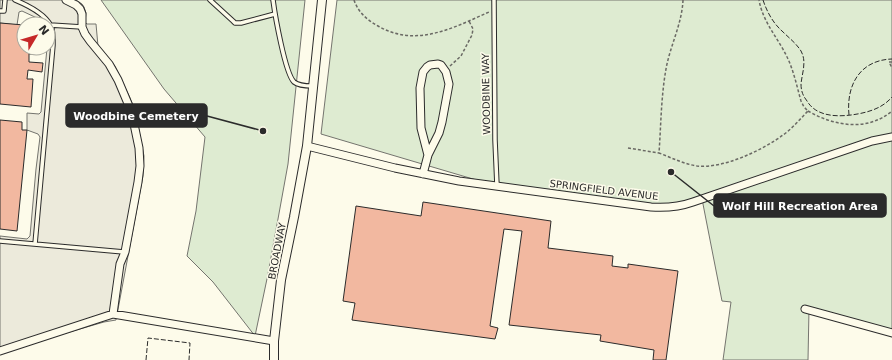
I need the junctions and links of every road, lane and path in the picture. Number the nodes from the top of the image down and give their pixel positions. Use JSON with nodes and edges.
{"nodes":[{"id":1,"x":5,"y":0,"type":"edge"},
{"id":2,"x":15,"y":0,"type":"edge"},
{"id":3,"x":66,"y":0,"type":"edge"},
{"id":4,"x":210,"y":0,"type":"edge"},
{"id":5,"x":273,"y":0,"type":"edge"},
{"id":6,"x":322,"y":0,"type":"edge"},
{"id":7,"x":354,"y":0,"type":"edge"},
{"id":8,"x":494,"y":0,"type":"edge"},
{"id":9,"x":683,"y":0,"type":"edge"},
{"id":10,"x":759,"y":0,"type":"edge"},
{"id":11,"x":494,"y":10,"type":"junction"},
{"id":12,"x":0,"y":11,"type":"edge"},
{"id":13,"x":275,"y":14,"type":"junction"},
{"id":14,"x":43,"y":16,"type":"edge"},
{"id":15,"x":469,"y":21,"type":"junction"},
{"id":16,"x":56,"y":25,"type":"edge"},
{"id":17,"x":82,"y":27,"type":"junction"},
{"id":18,"x":52,"y":56,"type":"edge"},
{"id":19,"x":892,"y":62,"type":"edge"},
{"id":20,"x":892,"y":68,"type":"edge"},
{"id":21,"x":445,"y":69,"type":"junction"},
{"id":22,"x":313,"y":86,"type":"junction"},
{"id":23,"x":808,"y":111,"type":"junction"},
{"id":24,"x":892,"y":111,"type":"edge"},
{"id":25,"x":892,"y":137,"type":"edge"},
{"id":26,"x":307,"y":146,"type":"junction"},
{"id":27,"x":628,"y":148,"type":"dead end"},
{"id":28,"x":659,"y":153,"type":"junction"},
{"id":29,"x":428,"y":155,"type":"junction"},
{"id":30,"x":423,"y":174,"type":"junction"},
{"id":31,"x":497,"y":187,"type":"junction"},
{"id":32,"x":0,"y":241,"type":"edge"},
{"id":33,"x":36,"y":244,"type":"junction"},
{"id":34,"x":124,"y":252,"type":"junction"},
{"id":35,"x":805,"y":309,"type":"dead end"},
{"id":36,"x":113,"y":314,"type":"junction"},
{"id":37,"x":892,"y":333,"type":"edge"},
{"id":38,"x":274,"y":341,"type":"junction"},
{"id":39,"x":0,"y":352,"type":"edge"},
{"id":40,"x":274,"y":360,"type":"edge"}],
"edges":[{"from":1,"to":12,"type":"lane"},
{"from":2,"to":14,"type":"lane"},
{"from":3,"to":17,"type":"street"},
{"from":4,"to":13,"type":"lane"},
{"from":5,"to":13,"type":"lane"},
{"from":6,"to":22,"type":"street","name":"BROADWAY"},
{"from":7,"to":15,"type":"path"},
{"from":8,"to":11,"type":"lane","name":"WOODBINE WAY"},
{"from":9,"to":28,"type":"path"},
{"from":10,"to":23,"type":"path"},
{"from":11,"to":15,"type":"path"},
{"from":11,"to":31,"type":"lane","name":"WOODBINE WAY"},
{"from":13,"to":22,"type":"lane"},
{"from":15,"to":21,"type":"path"},
{"from":16,"to":17,"type":"lane"},
{"from":17,"to":34,"type":"street"},
{"from":18,"to":33,"type":"lane"},
{"from":19,"to":20,"type":"path"},
{"from":21,"to":29,"type":"street"},
{"from":21,"to":29,"type":"street"},
{"from":22,"to":26,"type":"street","name":"BROADWAY"},
{"from":23,"to":24,"type":"path"},
{"from":23,"to":28,"type":"path"},
{"from":25,"to":31,"type":"street","name":"SPRINGFIELD AVENUE"},
{"from":26,"to":30,"type":"street","name":"SPRINGFIELD AVENUE"},
{"from":26,"to":38,"type":"street","name":"BROADWAY"},
{"from":27,"to":28,"type":"path"},
{"from":29,"to":30,"type":"street"},
{"from":30,"to":31,"type":"street","name":"SPRINGFIELD AVENUE"},
{"from":32,"to":33,"type":"lane"},
{"from":33,"to":34,"type":"lane"},
{"from":34,"to":36,"type":"street"},
{"from":35,"to":37,"type":"street"},
{"from":36,"to":38,"type":"street"},
{"from":36,"to":39,"type":"street"},
{"from":38,"to":40,"type":"street","name":"BROADWAY"}]}
